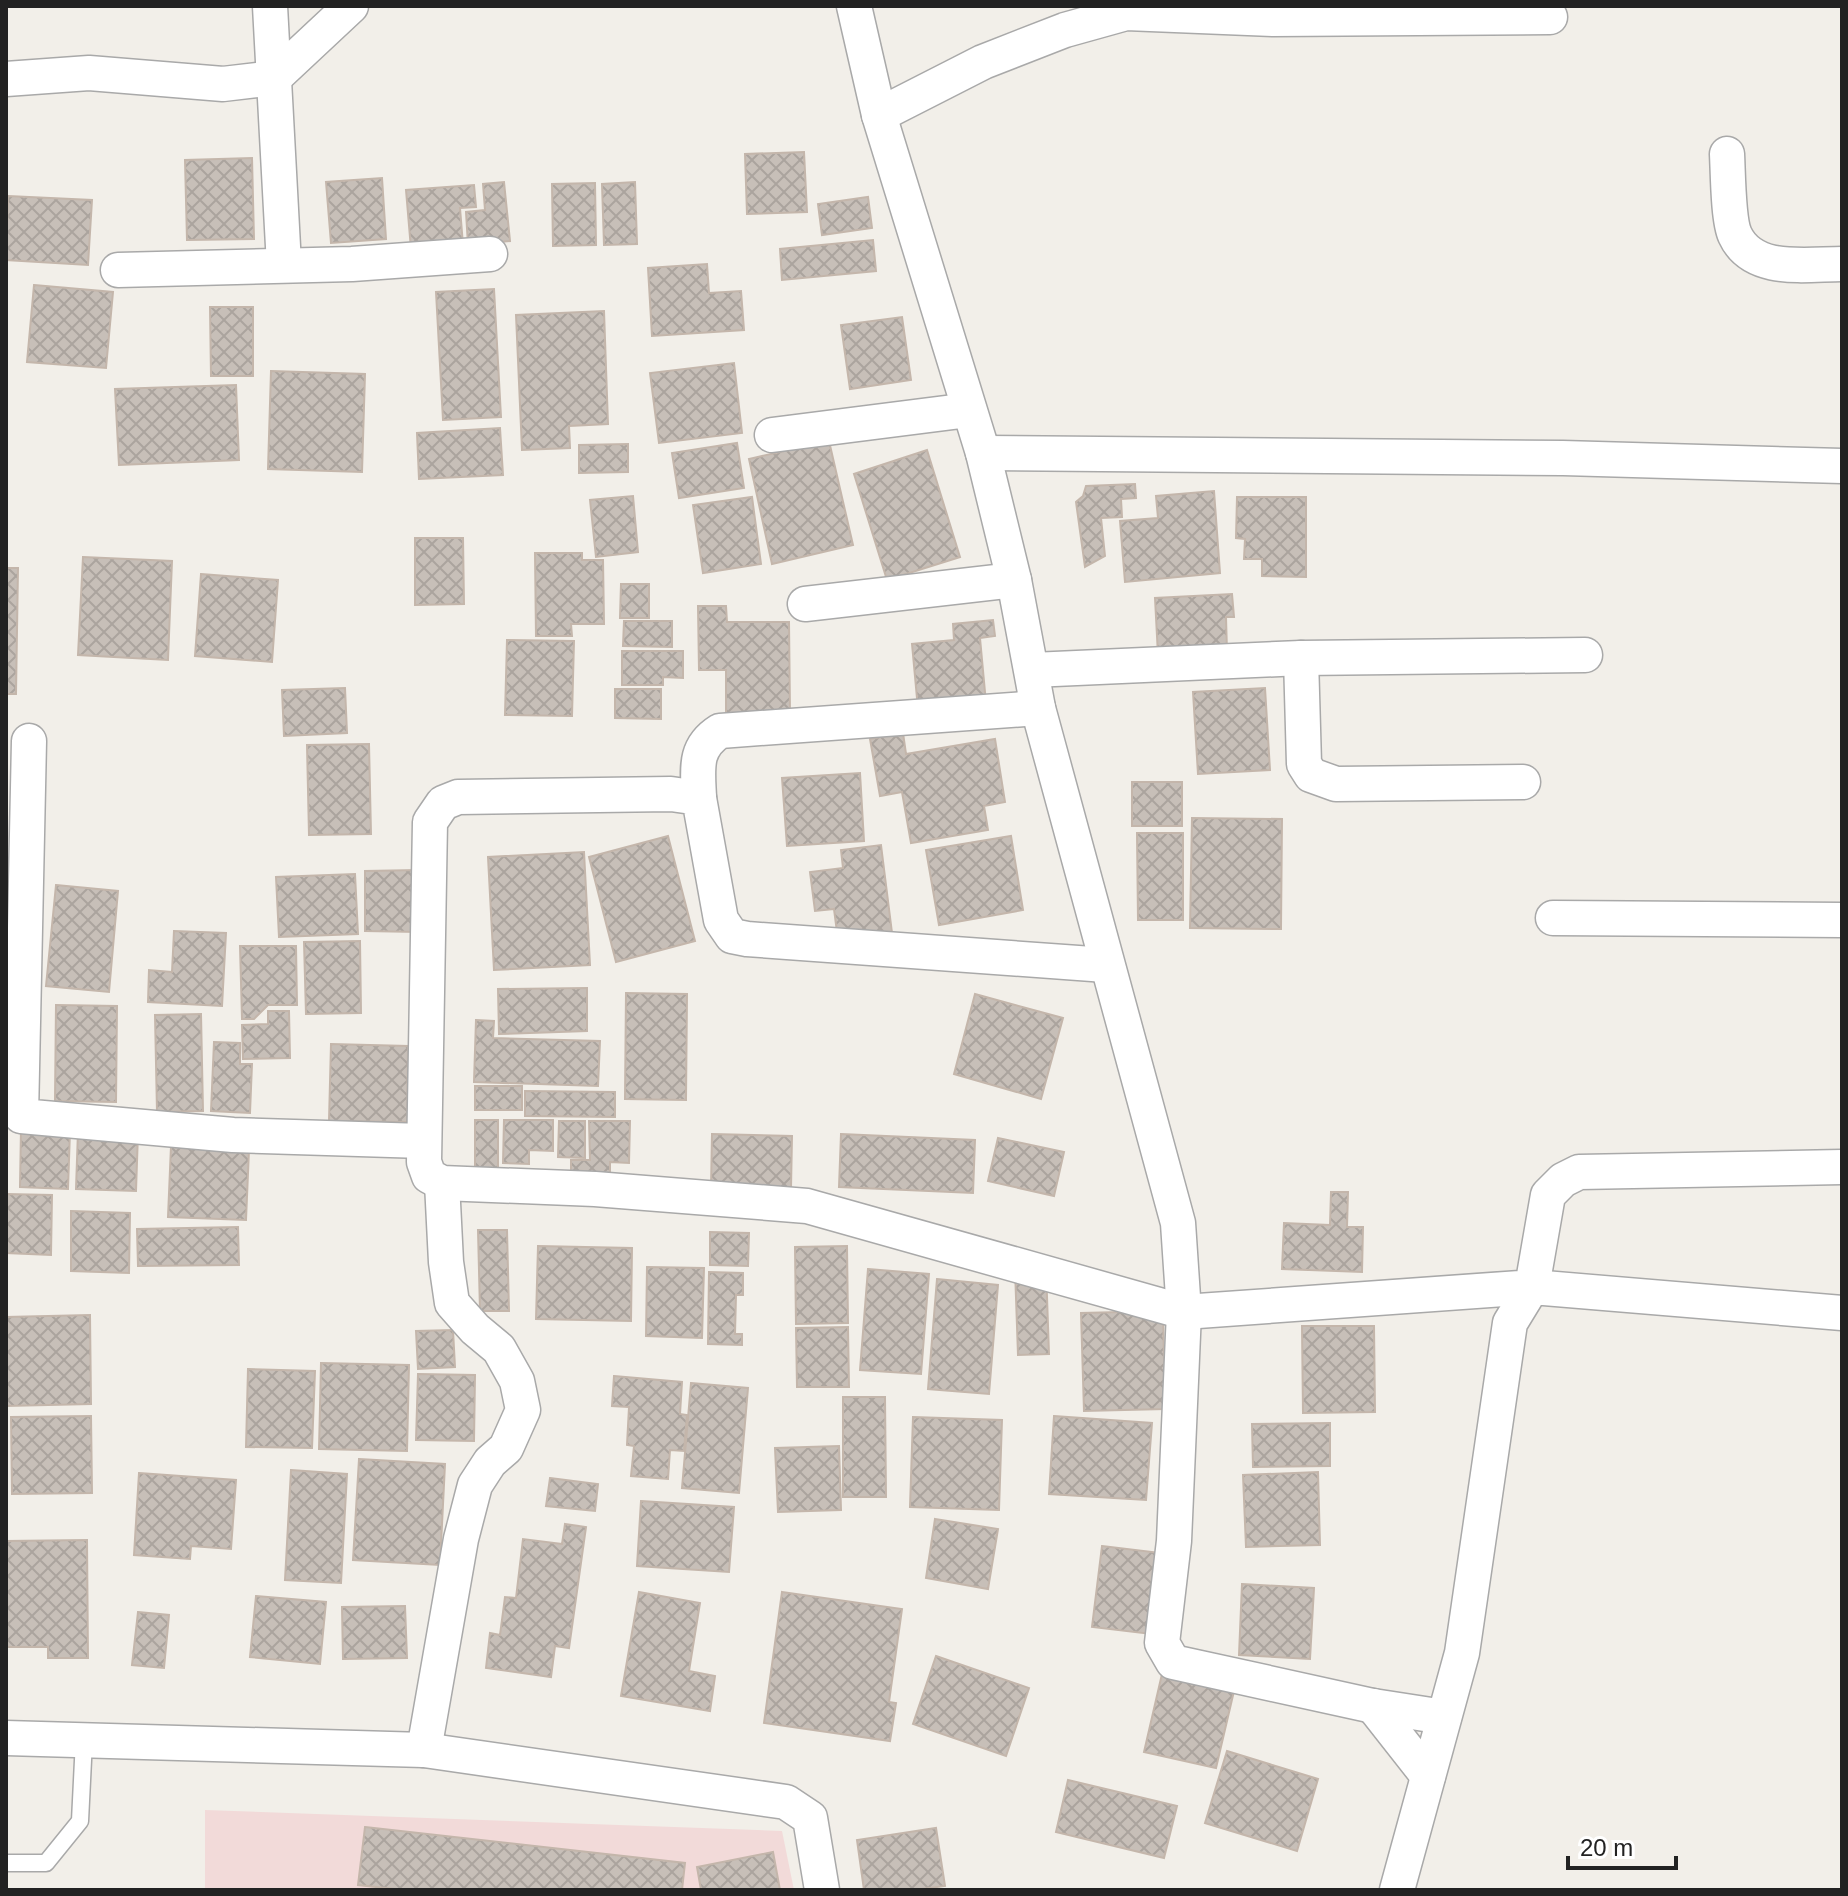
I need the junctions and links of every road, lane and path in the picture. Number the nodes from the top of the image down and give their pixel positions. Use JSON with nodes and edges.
{"nodes":[{"id":1,"x":270,"y":6,"type":"edge"},
{"id":2,"x":351,"y":6,"type":"edge"},
{"id":3,"x":854,"y":6,"type":"edge"},
{"id":4,"x":1201,"y":10,"type":"edge"},
{"id":5,"x":1550,"y":17,"type":"dead end"},
{"id":6,"x":274,"y":78,"type":"junction"},
{"id":7,"x":6,"y":79,"type":"edge"},
{"id":8,"x":879,"y":115,"type":"junction"},
{"id":9,"x":1727,"y":154,"type":"dead end"},
{"id":10,"x":490,"y":254,"type":"dead end"},
{"id":11,"x":1842,"y":264,"type":"edge"},
{"id":12,"x":284,"y":265,"type":"junction"},
{"id":13,"x":118,"y":270,"type":"dead end"},
{"id":14,"x":969,"y":410,"type":"junction"},
{"id":15,"x":772,"y":435,"type":"dead end"},
{"id":16,"x":983,"y":453,"type":"junction"},
{"id":17,"x":1842,"y":466,"type":"edge"},
{"id":18,"x":1014,"y":580,"type":"junction"},
{"id":19,"x":805,"y":604,"type":"dead end"},
{"id":20,"x":1585,"y":655,"type":"dead end"},
{"id":21,"x":1301,"y":658,"type":"junction"},
{"id":22,"x":1032,"y":670,"type":"junction"},
{"id":23,"x":1038,"y":708,"type":"junction"},
{"id":24,"x":29,"y":741,"type":"dead end"},
{"id":25,"x":1523,"y":782,"type":"dead end"},
{"id":26,"x":699,"y":798,"type":"junction"},
{"id":27,"x":1553,"y":918,"type":"dead end"},
{"id":28,"x":1842,"y":920,"type":"edge"},
{"id":29,"x":1106,"y":965,"type":"junction"},
{"id":30,"x":13,"y":1116,"type":"edge"},
{"id":31,"x":423,"y":1141,"type":"junction"},
{"id":32,"x":1842,"y":1167,"type":"edge"},
{"id":33,"x":442,"y":1183,"type":"junction"},
{"id":34,"x":1532,"y":1287,"type":"junction"},
{"id":35,"x":1184,"y":1312,"type":"junction"},
{"id":36,"x":1842,"y":1313,"type":"edge"},
{"id":37,"x":1373,"y":1706,"type":"junction"},
{"id":38,"x":1444,"y":1717,"type":"junction"},
{"id":39,"x":6,"y":1738,"type":"edge"},
{"id":40,"x":84,"y":1740,"type":"junction"},
{"id":41,"x":424,"y":1750,"type":"junction"},
{"id":42,"x":1428,"y":1776,"type":"junction"},
{"id":43,"x":6,"y":1863,"type":"edge"},
{"id":44,"x":822,"y":1890,"type":"edge"},
{"id":45,"x":1397,"y":1890,"type":"edge"}],
"edges":[{"from":1,"to":6,"type":"street"},
{"from":2,"to":6,"type":"street"},
{"from":3,"to":8,"type":"street"},
{"from":4,"to":5,"type":"street"},
{"from":4,"to":8,"type":"street"},
{"from":6,"to":7,"type":"street"},
{"from":6,"to":12,"type":"street"},
{"from":8,"to":14,"type":"street"},
{"from":9,"to":11,"type":"street"},
{"from":10,"to":12,"type":"street"},
{"from":12,"to":13,"type":"street"},
{"from":14,"to":15,"type":"street"},
{"from":14,"to":16,"type":"street"},
{"from":16,"to":17,"type":"street"},
{"from":16,"to":18,"type":"street"},
{"from":18,"to":19,"type":"street"},
{"from":18,"to":22,"type":"street"},
{"from":20,"to":21,"type":"street"},
{"from":21,"to":22,"type":"street"},
{"from":21,"to":25,"type":"street"},
{"from":22,"to":23,"type":"street"},
{"from":23,"to":26,"type":"street"},
{"from":23,"to":29,"type":"street"},
{"from":24,"to":30,"type":"street"},
{"from":26,"to":29,"type":"street"},
{"from":26,"to":31,"type":"street"},
{"from":27,"to":28,"type":"street"},
{"from":29,"to":35,"type":"street"},
{"from":30,"to":31,"type":"street"},
{"from":31,"to":33,"type":"street"},
{"from":32,"to":34,"type":"street"},
{"from":33,"to":35,"type":"street"},
{"from":33,"to":41,"type":"street"},
{"from":34,"to":35,"type":"street"},
{"from":34,"to":36,"type":"street"},
{"from":34,"to":38,"type":"street"},
{"from":35,"to":37,"type":"street"},
{"from":37,"to":38,"type":"street"},
{"from":37,"to":42,"type":"street"},
{"from":38,"to":42,"type":"street"},
{"from":39,"to":40,"type":"street"},
{"from":40,"to":41,"type":"street"},
{"from":40,"to":43,"type":"lane"},
{"from":41,"to":44,"type":"street"},
{"from":42,"to":45,"type":"street"}]}
